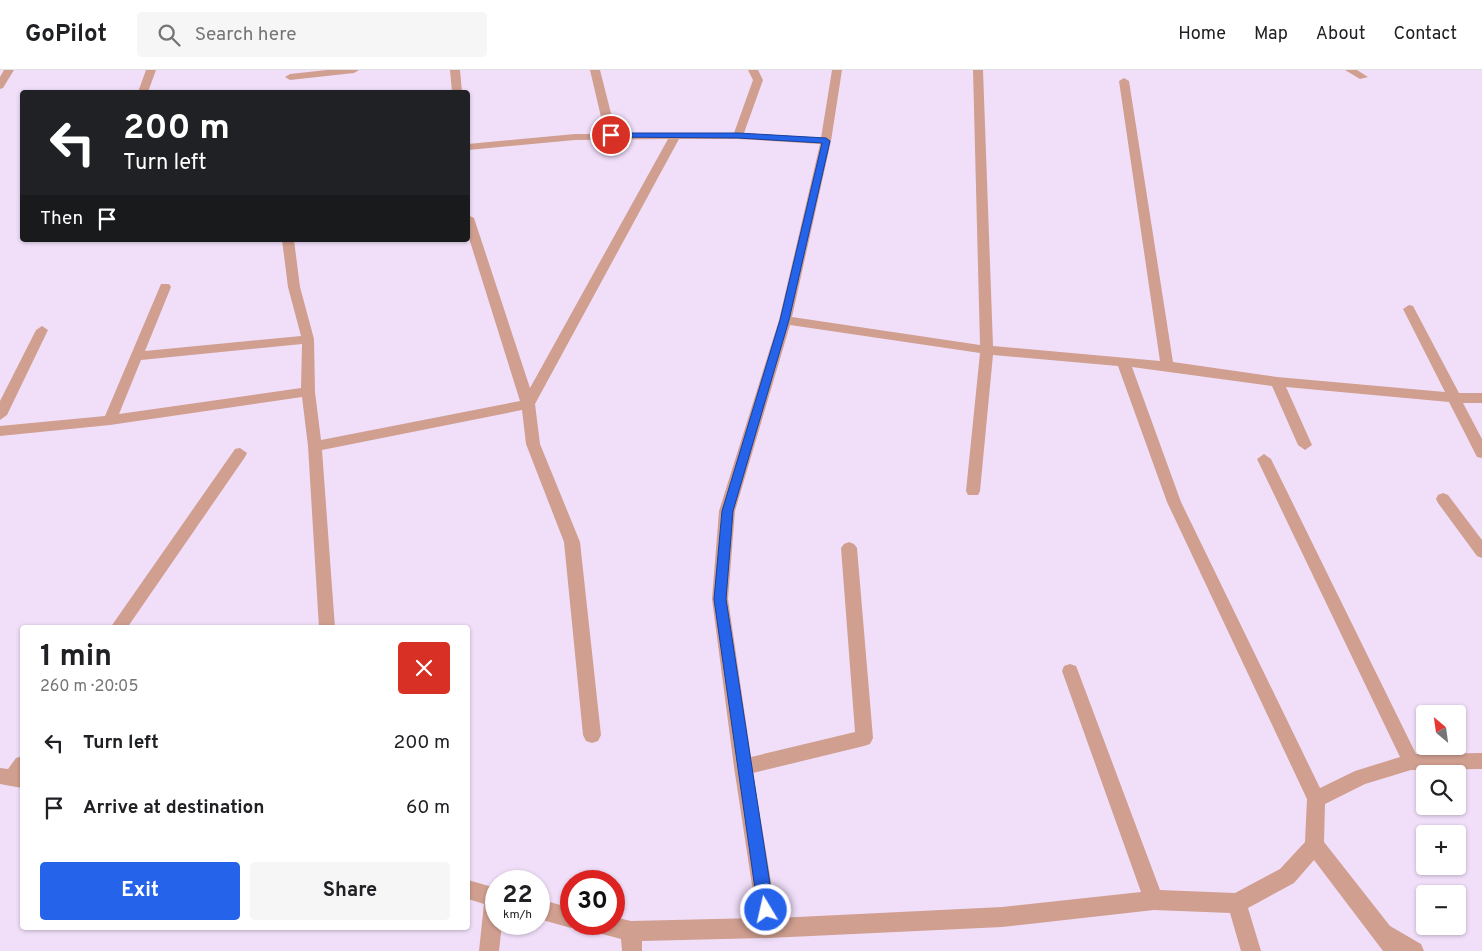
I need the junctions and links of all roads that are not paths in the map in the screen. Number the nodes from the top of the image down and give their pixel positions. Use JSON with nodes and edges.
{"nodes":[{"id":1,"x":8,"y":70,"type":"edge"},
{"id":2,"x":151,"y":70,"type":"edge"},
{"id":3,"x":354,"y":70,"type":"edge"},
{"id":4,"x":455,"y":70,"type":"edge"},
{"id":5,"x":595,"y":70,"type":"edge"},
{"id":6,"x":753,"y":70,"type":"edge"},
{"id":7,"x":837,"y":70,"type":"edge"},
{"id":8,"x":978,"y":70,"type":"edge"},
{"id":9,"x":1350,"y":70,"type":"edge"},
{"id":10,"x":1363,"y":77,"type":"dead end"},
{"id":11,"x":290,"y":78,"type":"edge"},
{"id":12,"x":1124,"y":81,"type":"dead end"},
{"id":13,"x":0,"y":86,"type":"edge"},
{"id":14,"x":144,"y":90,"type":"edge"},
{"id":15,"x":457,"y":90,"type":"edge"},
{"id":16,"x":611,"y":135,"type":"junction"},
{"id":17,"x":675,"y":136,"type":"junction"},
{"id":18,"x":738,"y":136,"type":"junction"},
{"id":19,"x":826,"y":141,"type":"junction"},
{"id":20,"x":470,"y":147,"type":"edge"},
{"id":21,"x":470,"y":224,"type":"edge"},
{"id":22,"x":288,"y":242,"type":"edge"},
{"id":23,"x":166,"y":287,"type":"dead end"},
{"id":24,"x":1409,"y":309,"type":"dead end"},
{"id":25,"x":784,"y":320,"type":"junction"},
{"id":26,"x":42,"y":330,"type":"dead end"},
{"id":27,"x":308,"y":340,"type":"junction"},
{"id":28,"x":987,"y":350,"type":"junction"},
{"id":29,"x":137,"y":356,"type":"junction"},
{"id":30,"x":1123,"y":362,"type":"junction"},
{"id":31,"x":1168,"y":366,"type":"junction"},
{"id":32,"x":1277,"y":382,"type":"junction"},
{"id":33,"x":308,"y":392,"type":"junction"},
{"id":34,"x":1454,"y":398,"type":"junction"},
{"id":35,"x":1482,"y":398,"type":"edge"},
{"id":36,"x":528,"y":404,"type":"junction"},
{"id":37,"x":0,"y":415,"type":"edge"},
{"id":38,"x":110,"y":420,"type":"junction"},
{"id":39,"x":0,"y":431,"type":"edge"},
{"id":40,"x":1305,"y":445,"type":"dead end"},
{"id":41,"x":315,"y":446,"type":"junction"},
{"id":42,"x":1482,"y":453,"type":"edge"},
{"id":43,"x":240,"y":454,"type":"dead end"},
{"id":44,"x":1264,"y":459,"type":"dead end"},
{"id":45,"x":973,"y":491,"type":"dead end"},
{"id":46,"x":1442,"y":498,"type":"dead end"},
{"id":47,"x":850,"y":548,"type":"dead end"},
{"id":48,"x":1482,"y":552,"type":"edge"},
{"id":49,"x":120,"y":625,"type":"edge"},
{"id":50,"x":326,"y":625,"type":"edge"},
{"id":51,"x":1070,"y":671,"type":"dead end"},
{"id":52,"x":592,"y":735,"type":"dead end"},
{"id":53,"x":1482,"y":760,"type":"edge"},
{"id":54,"x":1411,"y":762,"type":"junction"},
{"id":55,"x":743,"y":767,"type":"junction"},
{"id":56,"x":1316,"y":799,"type":"junction"},
{"id":57,"x":1314,"y":846,"type":"junction"},
{"id":58,"x":470,"y":891,"type":"edge"},
{"id":59,"x":485,"y":895,"type":"edge"},
{"id":60,"x":1154,"y":900,"type":"junction"},
{"id":61,"x":1237,"y":902,"type":"junction"},
{"id":62,"x":769,"y":928,"type":"junction"},
{"id":63,"x":625,"y":930,"type":"edge"},
{"id":64,"x":631,"y":931,"type":"junction"},
{"id":65,"x":1383,"y":933,"type":"junction"},
{"id":66,"x":491,"y":935,"type":"edge"},
{"id":67,"x":489,"y":951,"type":"edge"},
{"id":68,"x":632,"y":951,"type":"edge"},
{"id":69,"x":1251,"y":951,"type":"edge"},
{"id":70,"x":1396,"y":951,"type":"edge"},
{"id":71,"x":1414,"y":951,"type":"edge"}],
"edges":[{"from":1,"to":13,"type":"street"},
{"from":2,"to":14,"type":"street"},
{"from":3,"to":11,"type":"street"},
{"from":4,"to":15,"type":"street"},
{"from":5,"to":16,"type":"street"},
{"from":6,"to":18,"type":"street"},
{"from":7,"to":19,"type":"street"},
{"from":8,"to":28,"type":"street"},
{"from":9,"to":10,"type":"street"},
{"from":12,"to":31,"type":"street"},
{"from":16,"to":17,"type":"street"},
{"from":16,"to":20,"type":"street"},
{"from":17,"to":18,"type":"street"},
{"from":17,"to":36,"type":"street"},
{"from":18,"to":19,"type":"street"},
{"from":19,"to":25,"type":"street"},
{"from":21,"to":36,"type":"street"},
{"from":22,"to":27,"type":"street"},
{"from":23,"to":29,"type":"street"},
{"from":24,"to":34,"type":"street"},
{"from":25,"to":28,"type":"street"},
{"from":25,"to":55,"type":"street"},
{"from":26,"to":37,"type":"street"},
{"from":27,"to":29,"type":"street"},
{"from":27,"to":33,"type":"street"},
{"from":28,"to":30,"type":"street"},
{"from":28,"to":45,"type":"street"},
{"from":29,"to":38,"type":"street"},
{"from":30,"to":31,"type":"street"},
{"from":30,"to":56,"type":"street"},
{"from":31,"to":32,"type":"street"},
{"from":32,"to":34,"type":"street"},
{"from":32,"to":40,"type":"street"},
{"from":33,"to":38,"type":"street"},
{"from":33,"to":41,"type":"street"},
{"from":34,"to":35,"type":"street"},
{"from":34,"to":42,"type":"street"},
{"from":36,"to":41,"type":"street"},
{"from":36,"to":52,"type":"street"},
{"from":38,"to":39,"type":"street"},
{"from":41,"to":50,"type":"street"},
{"from":43,"to":49,"type":"street"},
{"from":44,"to":54,"type":"street"},
{"from":46,"to":48,"type":"street"},
{"from":47,"to":55,"type":"street"},
{"from":51,"to":60,"type":"street"},
{"from":53,"to":54,"type":"street"},
{"from":54,"to":56,"type":"street"},
{"from":55,"to":62,"type":"street"},
{"from":56,"to":57,"type":"street"},
{"from":57,"to":61,"type":"street"},
{"from":57,"to":65,"type":"street"},
{"from":58,"to":59,"type":"street"},
{"from":60,"to":61,"type":"street"},
{"from":60,"to":62,"type":"street"},
{"from":61,"to":69,"type":"street"},
{"from":62,"to":64,"type":"street"},
{"from":63,"to":64,"type":"street"},
{"from":64,"to":68,"type":"street"},
{"from":65,"to":70,"type":"street"},
{"from":65,"to":71,"type":"street"},
{"from":66,"to":67,"type":"street"}]}
